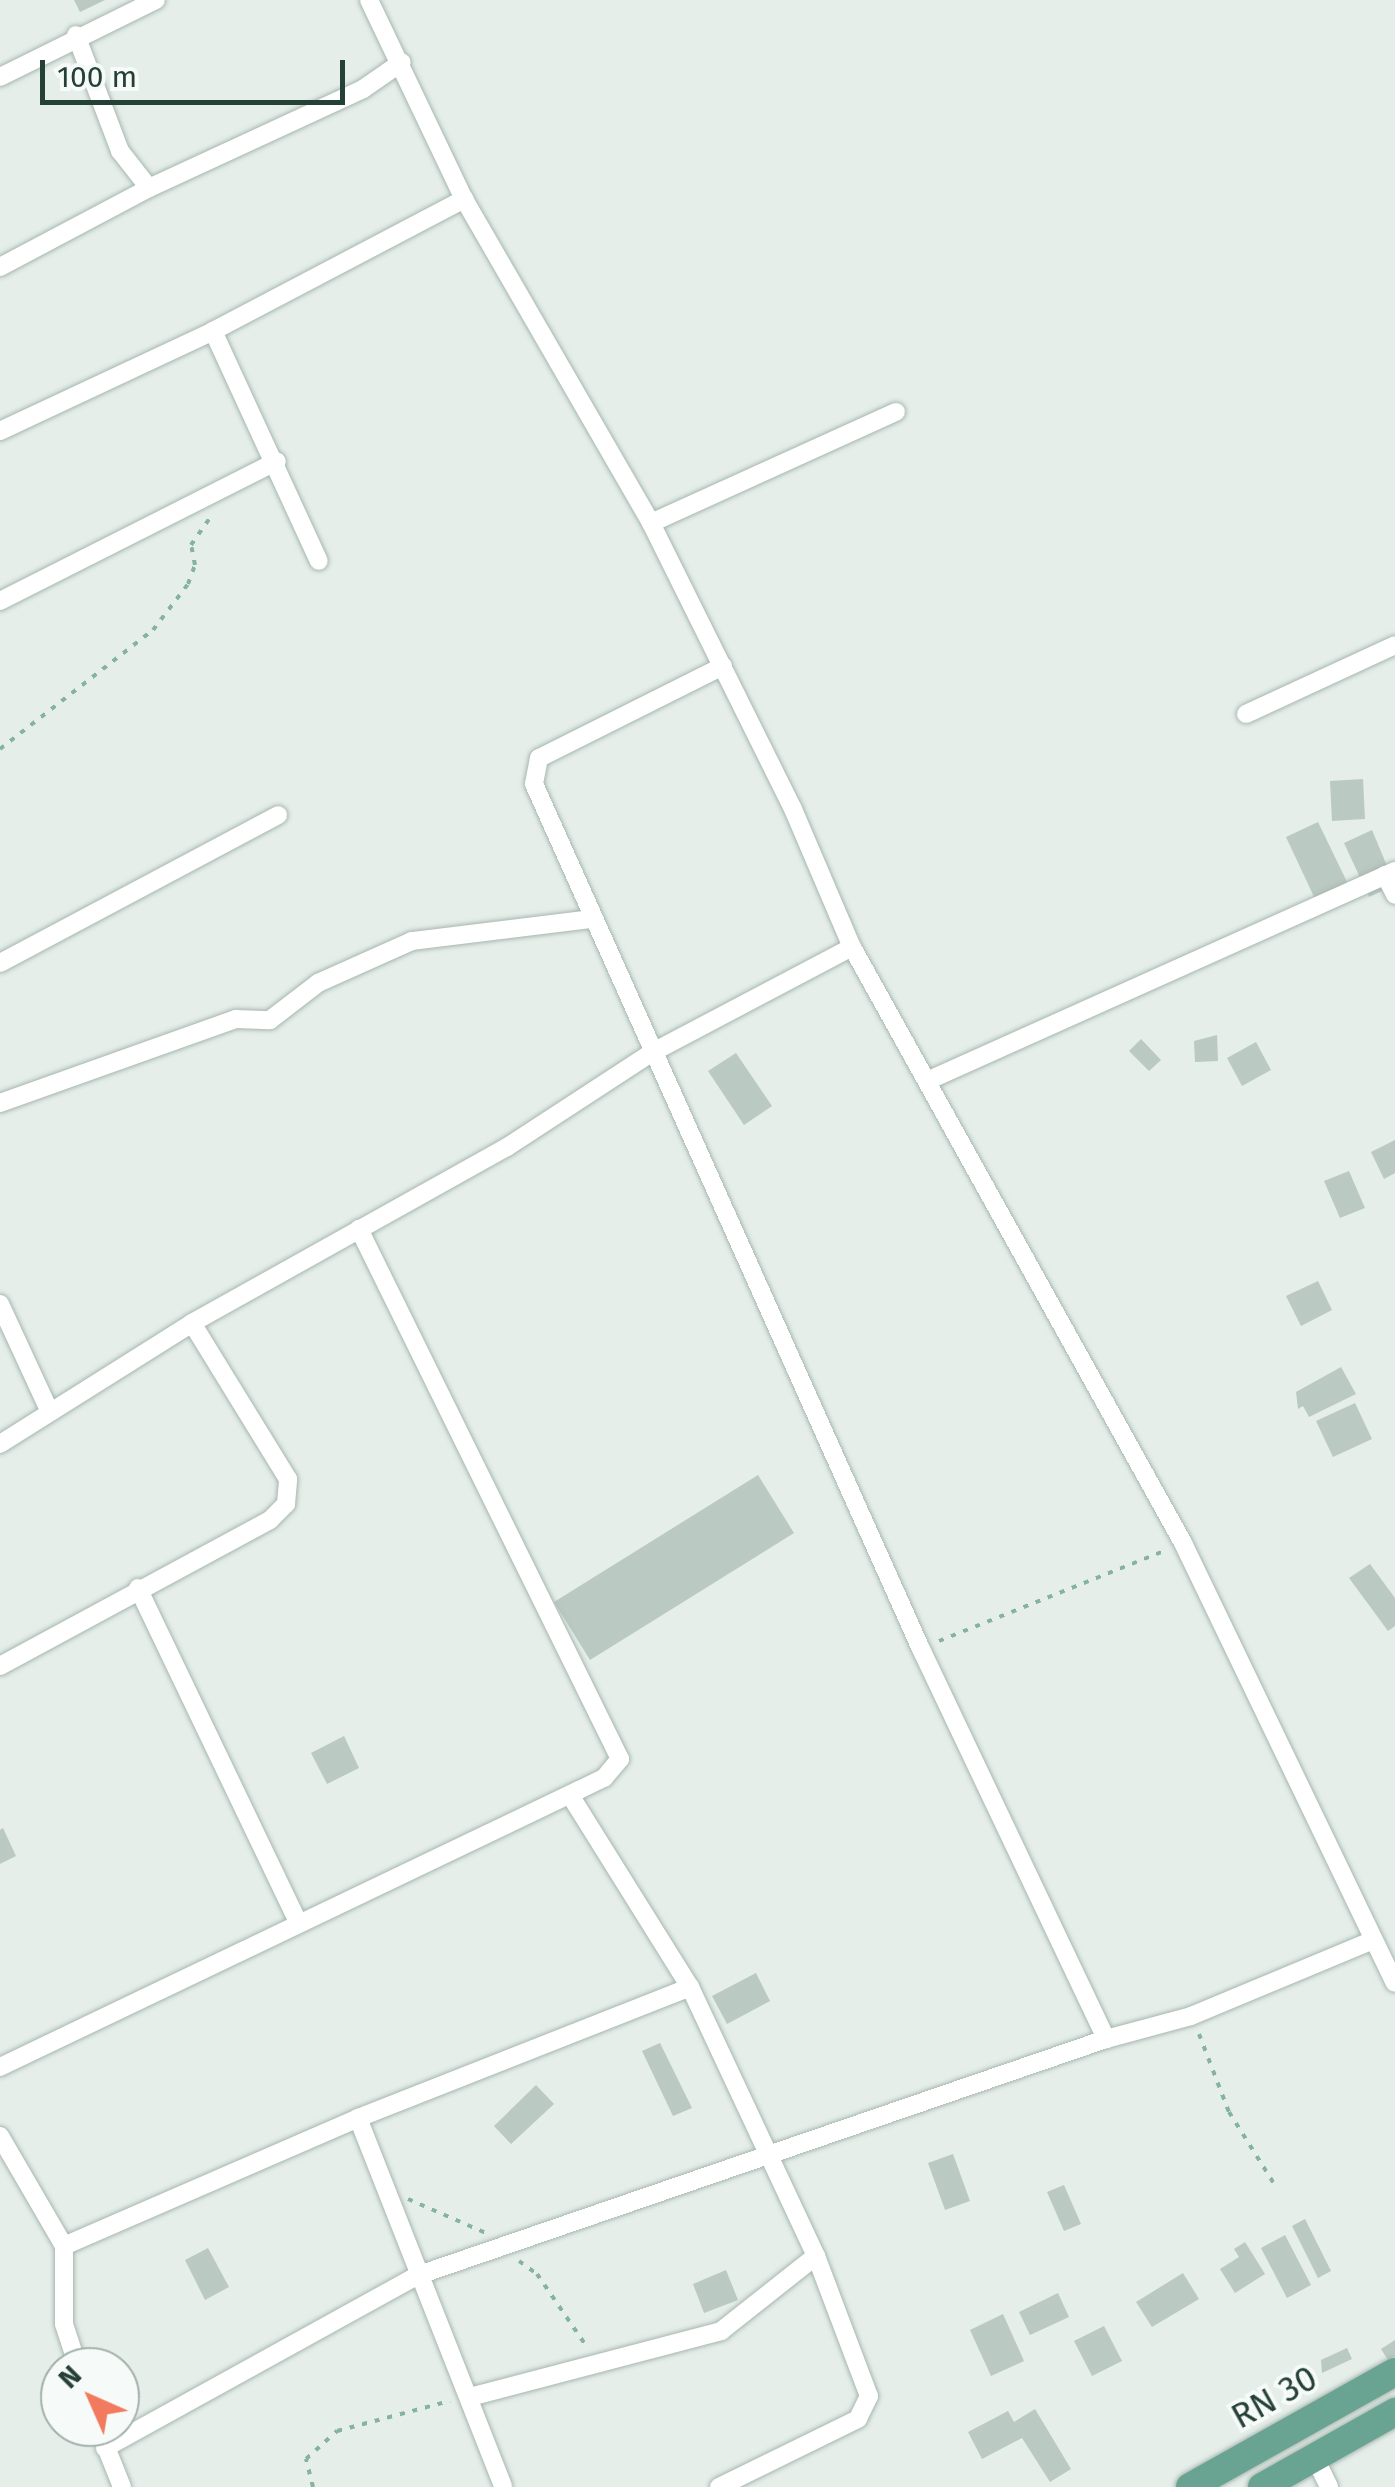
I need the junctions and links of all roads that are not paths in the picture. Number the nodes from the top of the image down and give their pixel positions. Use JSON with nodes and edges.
{"nodes":[{"id":1,"x":156,"y":0,"type":"edge"},
{"id":2,"x":370,"y":0,"type":"edge"},
{"id":3,"x":76,"y":36,"type":"junction"},
{"id":4,"x":402,"y":62,"type":"junction"},
{"id":5,"x":0,"y":76,"type":"edge"},
{"id":6,"x":150,"y":188,"type":"junction"},
{"id":7,"x":464,"y":199,"type":"junction"},
{"id":8,"x":0,"y":267,"type":"edge"},
{"id":9,"x":213,"y":331,"type":"junction"},
{"id":10,"x":896,"y":412,"type":"dead end"},
{"id":11,"x":0,"y":431,"type":"edge"},
{"id":12,"x":277,"y":461,"type":"junction"},
{"id":13,"x":651,"y":523,"type":"junction"},
{"id":14,"x":319,"y":560,"type":"dead end"},
{"id":15,"x":0,"y":602,"type":"edge"},
{"id":16,"x":1395,"y":645,"type":"edge"},
{"id":17,"x":723,"y":666,"type":"junction"},
{"id":18,"x":1246,"y":714,"type":"dead end"},
{"id":19,"x":278,"y":815,"type":"dead end"},
{"id":20,"x":1390,"y":873,"type":"edge"},
{"id":21,"x":1395,"y":895,"type":"edge"},
{"id":22,"x":592,"y":920,"type":"junction"},
{"id":23,"x":852,"y":946,"type":"junction"},
{"id":24,"x":0,"y":963,"type":"edge"},
{"id":25,"x":654,"y":1052,"type":"junction"},
{"id":26,"x":928,"y":1081,"type":"junction"},
{"id":27,"x":0,"y":1103,"type":"edge"},
{"id":28,"x":359,"y":1229,"type":"junction"},
{"id":29,"x":0,"y":1304,"type":"edge"},
{"id":30,"x":192,"y":1324,"type":"junction"},
{"id":31,"x":50,"y":1410,"type":"junction"},
{"id":32,"x":0,"y":1444,"type":"edge"},
{"id":33,"x":138,"y":1588,"type":"junction"},
{"id":34,"x":0,"y":1666,"type":"edge"},
{"id":35,"x":570,"y":1794,"type":"junction"},
{"id":36,"x":298,"y":1922,"type":"junction"},
{"id":37,"x":1371,"y":1941,"type":"junction"},
{"id":38,"x":1395,"y":1983,"type":"edge"},
{"id":39,"x":690,"y":1987,"type":"junction"},
{"id":40,"x":1106,"y":2039,"type":"junction"},
{"id":41,"x":0,"y":2067,"type":"edge"},
{"id":42,"x":358,"y":2118,"type":"junction"},
{"id":43,"x":0,"y":2136,"type":"edge"},
{"id":44,"x":772,"y":2158,"type":"junction"},
{"id":45,"x":64,"y":2246,"type":"junction"},
{"id":46,"x":816,"y":2256,"type":"junction"},
{"id":47,"x":419,"y":2275,"type":"junction"},
{"id":48,"x":71,"y":2347,"type":"edge"},
{"id":49,"x":1395,"y":2372,"type":"edge"},
{"id":50,"x":470,"y":2397,"type":"junction"},
{"id":51,"x":1395,"y":2412,"type":"edge"},
{"id":52,"x":105,"y":2448,"type":"joint"},
{"id":53,"x":1315,"y":2458,"type":"junction"},
{"id":54,"x":122,"y":2487,"type":"edge"},
{"id":55,"x":503,"y":2487,"type":"edge"},
{"id":56,"x":719,"y":2487,"type":"edge"},
{"id":57,"x":1190,"y":2487,"type":"edge"},
{"id":58,"x":1262,"y":2487,"type":"edge"},
{"id":59,"x":1329,"y":2487,"type":"edge"}],
"edges":[{"from":1,"to":3,"type":"street"},
{"from":2,"to":4,"type":"street"},
{"from":3,"to":5,"type":"street"},
{"from":3,"to":6,"type":"street"},
{"from":4,"to":6,"type":"street"},
{"from":4,"to":7,"type":"street"},
{"from":6,"to":8,"type":"street"},
{"from":7,"to":9,"type":"street"},
{"from":7,"to":13,"type":"street"},
{"from":9,"to":11,"type":"street"},
{"from":9,"to":12,"type":"street"},
{"from":10,"to":13,"type":"street"},
{"from":12,"to":14,"type":"street"},
{"from":12,"to":15,"type":"street"},
{"from":13,"to":17,"type":"street"},
{"from":16,"to":18,"type":"street"},
{"from":17,"to":22,"type":"street"},
{"from":17,"to":23,"type":"street"},
{"from":19,"to":24,"type":"street"},
{"from":20,"to":21,"type":"street"},
{"from":20,"to":26,"type":"street"},
{"from":22,"to":25,"type":"street"},
{"from":22,"to":27,"type":"street"},
{"from":23,"to":25,"type":"street"},
{"from":23,"to":26,"type":"street"},
{"from":25,"to":28,"type":"street"},
{"from":25,"to":40,"type":"street"},
{"from":26,"to":37,"type":"street"},
{"from":28,"to":30,"type":"street"},
{"from":28,"to":35,"type":"street"},
{"from":29,"to":31,"type":"street"},
{"from":30,"to":31,"type":"street"},
{"from":30,"to":33,"type":"street"},
{"from":31,"to":32,"type":"street"},
{"from":33,"to":34,"type":"street"},
{"from":33,"to":36,"type":"street"},
{"from":35,"to":36,"type":"street"},
{"from":35,"to":39,"type":"street"},
{"from":36,"to":41,"type":"street"},
{"from":37,"to":38,"type":"street"},
{"from":37,"to":40,"type":"street"},
{"from":39,"to":42,"type":"street"},
{"from":39,"to":44,"type":"street"},
{"from":40,"to":44,"type":"street"},
{"from":42,"to":45,"type":"street"},
{"from":42,"to":47,"type":"street"},
{"from":43,"to":45,"type":"street"},
{"from":44,"to":46,"type":"street"},
{"from":44,"to":47,"type":"street"},
{"from":45,"to":48,"type":"street"},
{"from":46,"to":50,"type":"street"},
{"from":46,"to":56,"type":"street"},
{"from":47,"to":50,"type":"street"},
{"from":47,"to":52,"type":"street"},
{"from":49,"to":57,"type":"main road","name":"RN 30","number":"RN 30"},
{"from":50,"to":55,"type":"street"},
{"from":51,"to":53,"type":"main road","number":"RN 30"},
{"from":52,"to":54,"type":"street"},
{"from":53,"to":58,"type":"main road","number":"RN 30"},
{"from":53,"to":59,"type":"street"}]}
